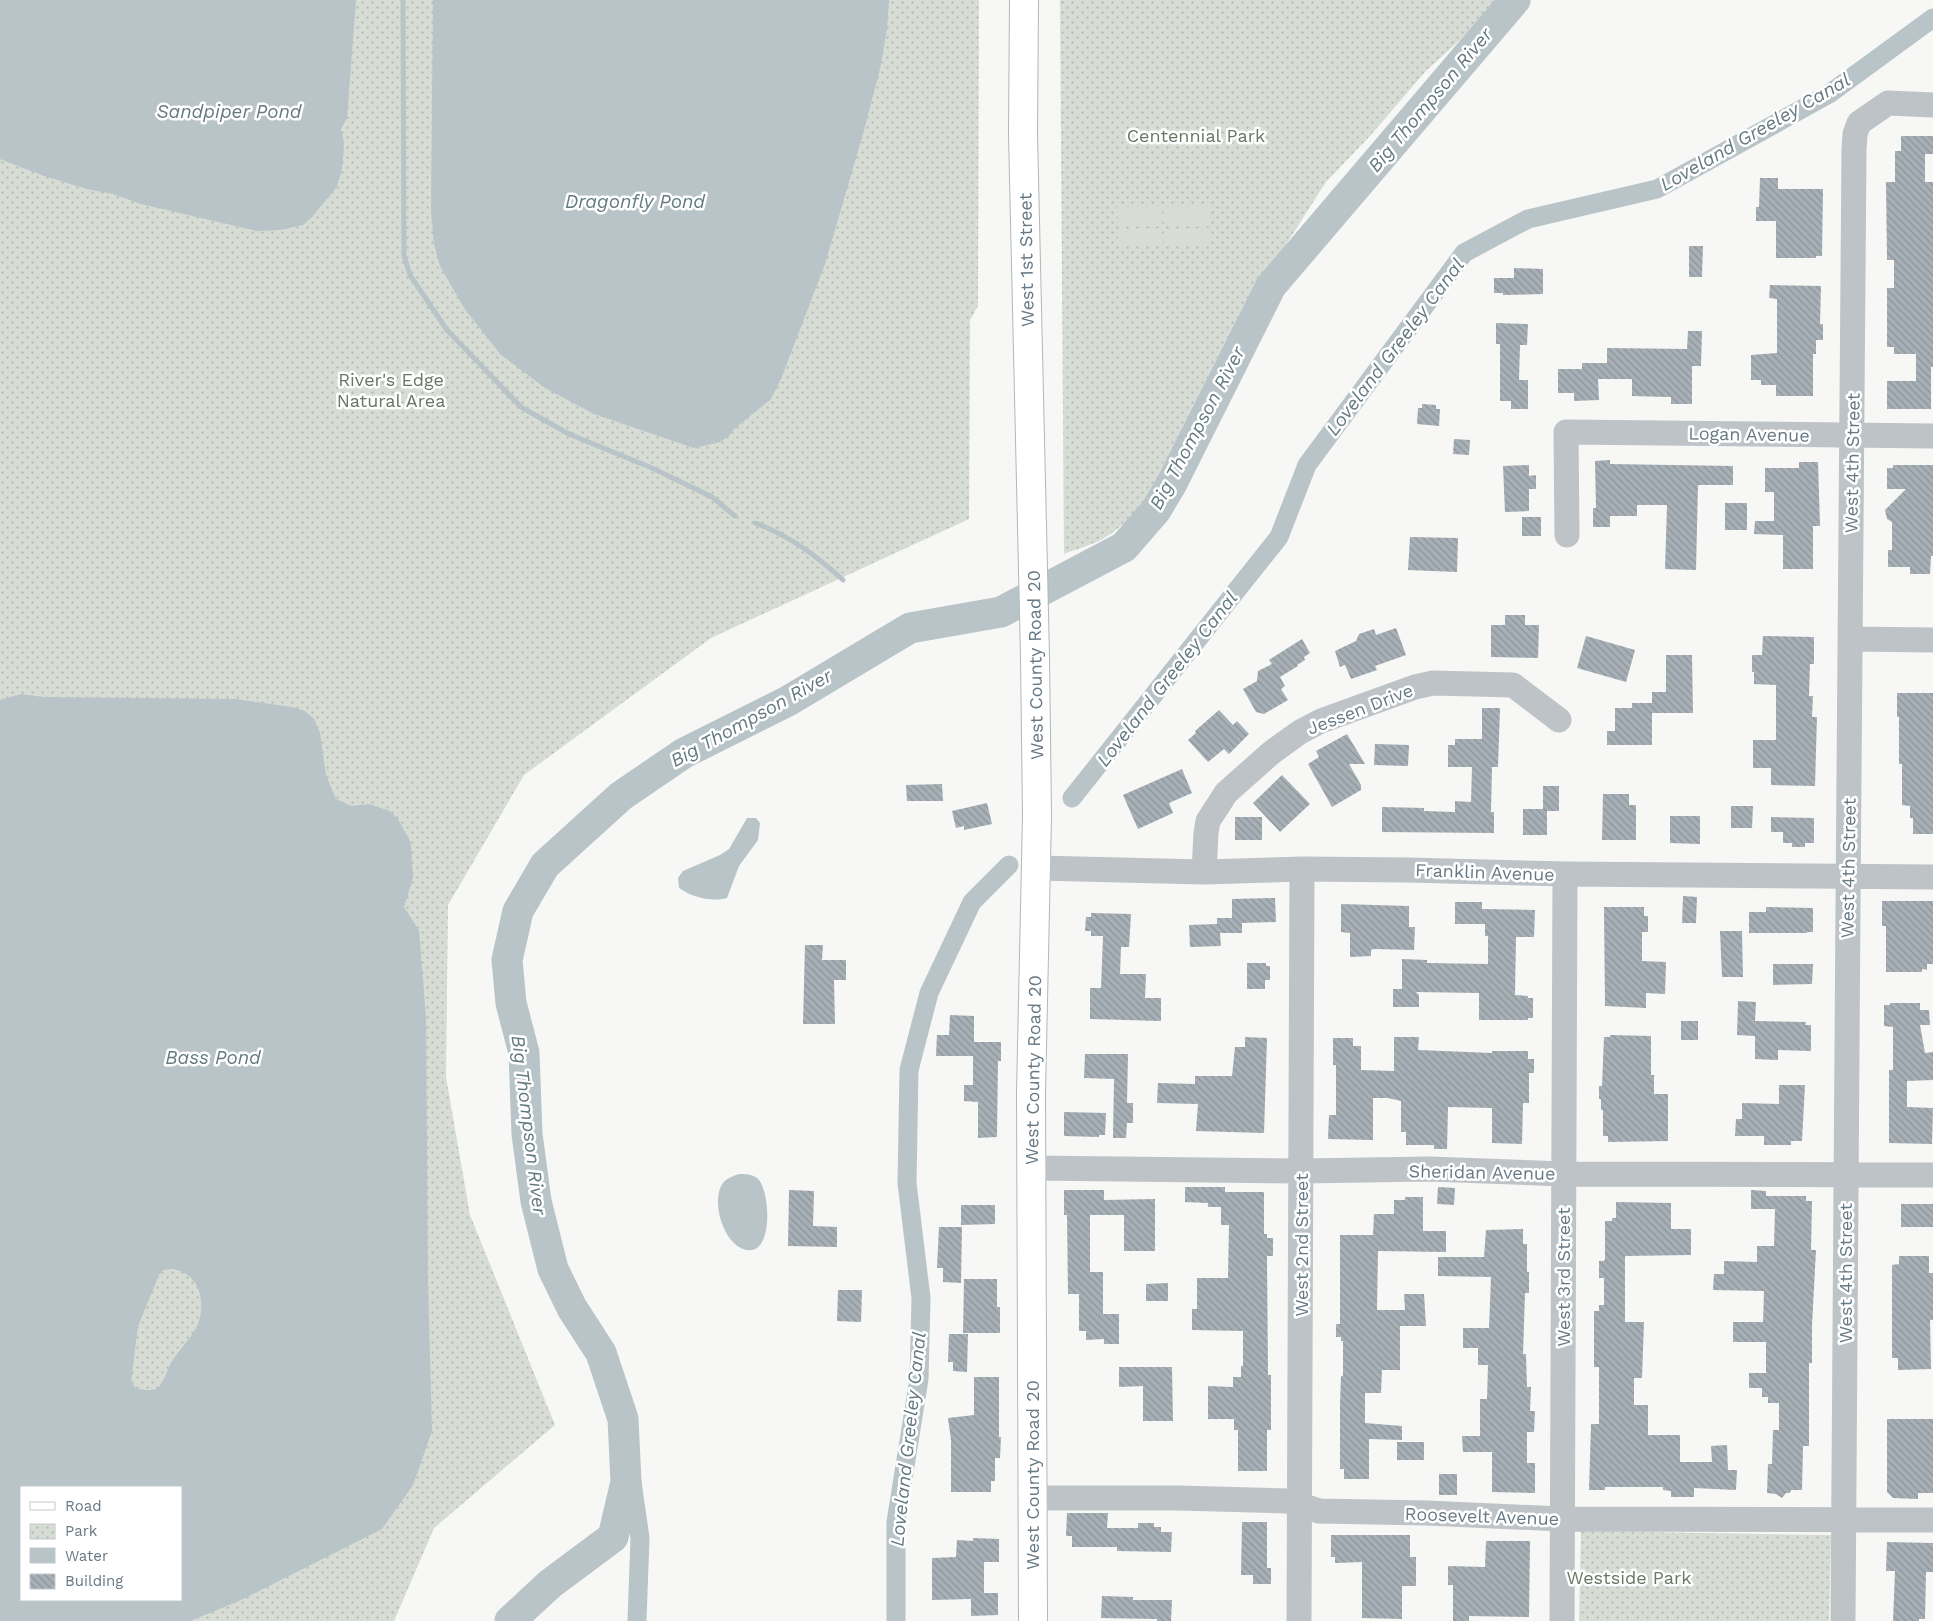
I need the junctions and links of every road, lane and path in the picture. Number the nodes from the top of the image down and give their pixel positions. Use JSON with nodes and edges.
{"nodes":[{"id":1,"x":1024,"y":0,"type":"edge"},
{"id":2,"x":1933,"y":105,"type":"edge"},
{"id":3,"x":1853,"y":435,"type":"junction"},
{"id":4,"x":1933,"y":436,"type":"edge"},
{"id":5,"x":1032,"y":520,"type":"joint"},
{"id":6,"x":1567,"y":534,"type":"dead end"},
{"id":7,"x":1850,"y":639,"type":"junction"},
{"id":8,"x":1933,"y":640,"type":"edge"},
{"id":9,"x":1559,"y":720,"type":"dead end"},
{"id":10,"x":1037,"y":868,"type":"junction"},
{"id":11,"x":1302,"y":869,"type":"junction"},
{"id":12,"x":1204,"y":872,"type":"junction"},
{"id":13,"x":1565,"y":874,"type":"junction"},
{"id":14,"x":1848,"y":876,"type":"junction"},
{"id":15,"x":1933,"y":877,"type":"edge"},
{"id":16,"x":1032,"y":1168,"type":"junction"},
{"id":17,"x":1301,"y":1171,"type":"junction"},
{"id":18,"x":1564,"y":1174,"type":"junction"},
{"id":19,"x":1845,"y":1175,"type":"junction"},
{"id":20,"x":1933,"y":1175,"type":"edge"},
{"id":21,"x":1032,"y":1498,"type":"junction"},
{"id":22,"x":1299,"y":1505,"type":"junction"},
{"id":23,"x":1562,"y":1519,"type":"junction"},
{"id":24,"x":1843,"y":1519,"type":"junction"},
{"id":25,"x":1933,"y":1520,"type":"edge"},
{"id":26,"x":1033,"y":1621,"type":"edge"},
{"id":27,"x":1299,"y":1621,"type":"edge"},
{"id":28,"x":1562,"y":1621,"type":"edge"},
{"id":29,"x":1843,"y":1621,"type":"edge"}],
"edges":[{"from":1,"to":5,"type":"main road","name":"West 1st Street"},
{"from":2,"to":3,"type":"street","name":"West 4th Street"},
{"from":3,"to":4,"type":"street","name":"Logan Avenue"},
{"from":3,"to":6,"type":"street","name":"Logan Avenue"},
{"from":3,"to":7,"type":"street","name":"West 4th Street"},
{"from":5,"to":10,"type":"main road","name":"West County Road 20"},
{"from":7,"to":8,"type":"street"},
{"from":7,"to":14,"type":"street","name":"West 4th Street"},
{"from":9,"to":12,"type":"street","name":"Jessen Drive"},
{"from":10,"to":12,"type":"street","name":"Franklin Avenue"},
{"from":10,"to":16,"type":"main road","name":"West County Road 20"},
{"from":11,"to":12,"type":"street","name":"Franklin Avenue"},
{"from":11,"to":13,"type":"street","name":"Franklin Avenue"},
{"from":11,"to":17,"type":"street","name":"West 2nd Street"},
{"from":13,"to":14,"type":"street","name":"Franklin Avenue"},
{"from":13,"to":18,"type":"street","name":"West 3rd Street"},
{"from":14,"to":15,"type":"street","name":"Franklin Avenue"},
{"from":14,"to":19,"type":"street","name":"West 4th Street"},
{"from":16,"to":17,"type":"street","name":"Sheridan Avenue"},
{"from":16,"to":21,"type":"main road","name":"West County Road 20"},
{"from":17,"to":18,"type":"street","name":"Sheridan Avenue"},
{"from":17,"to":22,"type":"street","name":"West 2nd Street"},
{"from":18,"to":19,"type":"street","name":"Sheridan Avenue"},
{"from":18,"to":23,"type":"street","name":"West 3rd Street"},
{"from":19,"to":20,"type":"street","name":"Sheridan Avenue"},
{"from":19,"to":24,"type":"street","name":"West 4th Street"},
{"from":21,"to":22,"type":"street","name":"Roosevelt Avenue"},
{"from":21,"to":26,"type":"main road","name":"West County Road 20"},
{"from":22,"to":23,"type":"street","name":"Roosevelt Avenue"},
{"from":22,"to":27,"type":"street","name":"West 2nd Street"},
{"from":23,"to":24,"type":"street","name":"Roosevelt Avenue"},
{"from":23,"to":28,"type":"street","name":"West 3rd Street"},
{"from":24,"to":25,"type":"street","name":"Roosevelt Avenue"},
{"from":24,"to":29,"type":"street","name":"West 4th Street"}]}
